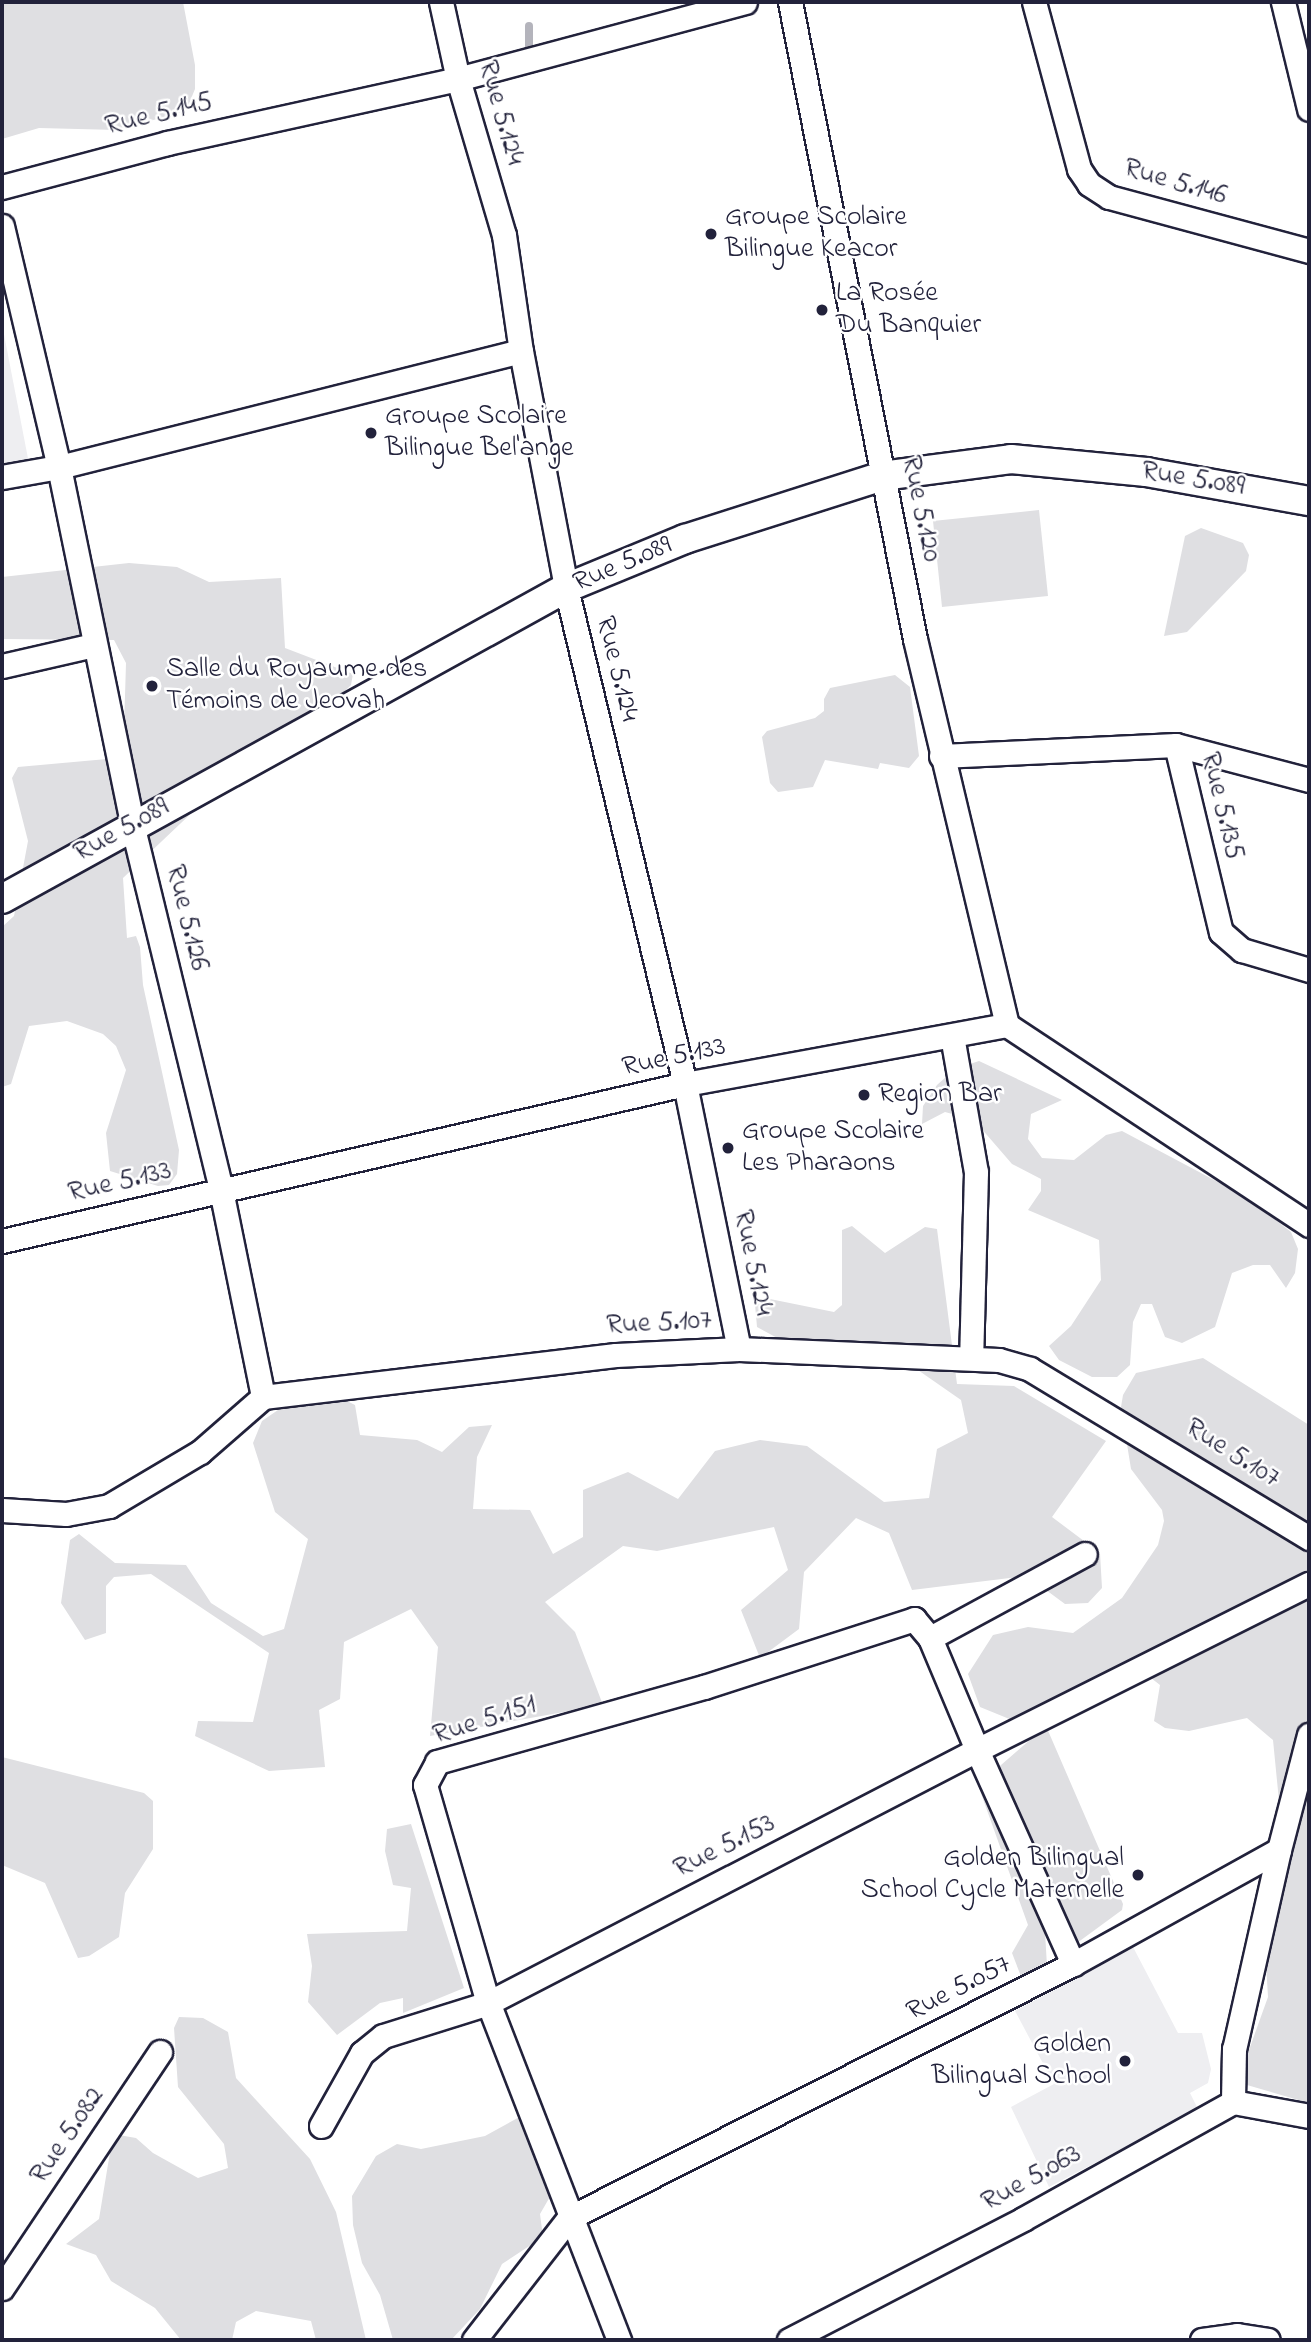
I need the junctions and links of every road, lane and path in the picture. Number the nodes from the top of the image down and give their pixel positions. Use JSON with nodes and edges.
{"nodes":[{"id":1,"x":441,"y":2,"type":"edge"},
{"id":2,"x":745,"y":2,"type":"edge"},
{"id":3,"x":790,"y":2,"type":"edge"},
{"id":4,"x":1034,"y":2,"type":"edge"},
{"id":5,"x":1283,"y":2,"type":"edge"},
{"id":6,"x":458,"y":79,"type":"junction"},
{"id":7,"x":1309,"y":109,"type":"edge"},
{"id":8,"x":2,"y":187,"type":"edge"},
{"id":9,"x":2,"y":226,"type":"edge"},
{"id":10,"x":1309,"y":251,"type":"edge"},
{"id":11,"x":521,"y":351,"type":"junction"},
{"id":12,"x":59,"y":467,"type":"junction"},
{"id":13,"x":882,"y":476,"type":"junction"},
{"id":14,"x":2,"y":477,"type":"edge"},
{"id":15,"x":1309,"y":500,"type":"edge"},
{"id":16,"x":566,"y":588,"type":"junction"},
{"id":17,"x":94,"y":645,"type":"junction"},
{"id":18,"x":2,"y":666,"type":"edge"},
{"id":19,"x":1176,"y":745,"type":"junction"},
{"id":20,"x":942,"y":756,"type":"junction"},
{"id":21,"x":1309,"y":780,"type":"edge"},
{"id":22,"x":132,"y":824,"type":"junction"},
{"id":23,"x":2,"y":899,"type":"edge"},
{"id":24,"x":1309,"y":970,"type":"edge"},
{"id":25,"x":1007,"y":1025,"type":"junction"},
{"id":26,"x":952,"y":1036,"type":"junction"},
{"id":27,"x":685,"y":1084,"type":"junction"},
{"id":28,"x":221,"y":1190,"type":"junction"},
{"id":29,"x":1309,"y":1225,"type":"edge"},
{"id":30,"x":2,"y":1241,"type":"edge"},
{"id":31,"x":739,"y":1349,"type":"junction"},
{"id":32,"x":971,"y":1359,"type":"junction"},
{"id":33,"x":263,"y":1397,"type":"junction"},
{"id":34,"x":2,"y":1510,"type":"edge"},
{"id":35,"x":1309,"y":1538,"type":"edge"},
{"id":36,"x":1084,"y":1554,"type":"dead end"},
{"id":37,"x":1309,"y":1584,"type":"edge"},
{"id":38,"x":930,"y":1638,"type":"junction"},
{"id":39,"x":1309,"y":1735,"type":"edge"},
{"id":40,"x":977,"y":1750,"type":"junction"},
{"id":41,"x":1279,"y":1850,"type":"junction"},
{"id":42,"x":1073,"y":1964,"type":"junction"},
{"id":43,"x":488,"y":2003,"type":"junction"},
{"id":44,"x":160,"y":2052,"type":"dead end"},
{"id":45,"x":1233,"y":2102,"type":"junction"},
{"id":46,"x":1309,"y":2116,"type":"edge"},
{"id":47,"x":321,"y":2126,"type":"dead end"},
{"id":48,"x":569,"y":2218,"type":"junction"},
{"id":49,"x":2,"y":2288,"type":"edge"},
{"id":50,"x":818,"y":2332,"type":"edge"},
{"id":51,"x":474,"y":2340,"type":"edge"},
{"id":52,"x":619,"y":2340,"type":"edge"},
{"id":53,"x":789,"y":2340,"type":"edge"},
{"id":54,"x":1202,"y":2340,"type":"edge"},
{"id":55,"x":1268,"y":2340,"type":"edge"}],
"edges":[{"from":1,"to":6,"type":"street","name":"Rue 5.124"},
{"from":2,"to":6,"type":"street","name":"Rue 5.145"},
{"from":3,"to":13,"type":"street","name":"Rue 5.120"},
{"from":4,"to":10,"type":"street","name":"Rue 5.146"},
{"from":5,"to":7,"type":"street"},
{"from":6,"to":8,"type":"street","name":"Rue 5.145"},
{"from":6,"to":11,"type":"street","name":"Rue 5.124"},
{"from":9,"to":12,"type":"street","name":"Rue 5.126"},
{"from":11,"to":12,"type":"street"},
{"from":11,"to":16,"type":"street","name":"Rue 5.124"},
{"from":12,"to":14,"type":"street"},
{"from":12,"to":17,"type":"street","name":"Rue 5.126"},
{"from":13,"to":15,"type":"street","name":"Rue 5.089"},
{"from":13,"to":16,"type":"street","name":"Rue 5.089"},
{"from":13,"to":20,"type":"street","name":"Rue 5.120"},
{"from":16,"to":22,"type":"street","name":"Rue 5.089"},
{"from":16,"to":27,"type":"street","name":"Rue 5.124"},
{"from":17,"to":18,"type":"street"},
{"from":17,"to":22,"type":"street","name":"Rue 5.126"},
{"from":19,"to":20,"type":"street","name":"Rue 5.135"},
{"from":19,"to":21,"type":"street"},
{"from":19,"to":24,"type":"street","name":"Rue 5.135"},
{"from":20,"to":25,"type":"street","name":"Rue 5.120"},
{"from":22,"to":23,"type":"street","name":"Rue 5.089"},
{"from":22,"to":28,"type":"street","name":"Rue 5.126"},
{"from":25,"to":26,"type":"street","name":"Rue 5.133"},
{"from":25,"to":29,"type":"street"},
{"from":26,"to":27,"type":"street","name":"Rue 5.133"},
{"from":26,"to":32,"type":"street"},
{"from":27,"to":28,"type":"street","name":"Rue 5.133"},
{"from":27,"to":31,"type":"street","name":"Rue 5.124"},
{"from":28,"to":30,"type":"street","name":"Rue 5.133"},
{"from":28,"to":33,"type":"street","name":"Rue 5.126"},
{"from":31,"to":32,"type":"street","name":"Rue 5.107"},
{"from":31,"to":33,"type":"street","name":"Rue 5.107"},
{"from":32,"to":35,"type":"street","name":"Rue 5.107"},
{"from":33,"to":34,"type":"street"},
{"from":36,"to":38,"type":"street"},
{"from":37,"to":40,"type":"street","name":"Rue 5.153"},
{"from":38,"to":40,"type":"street"},
{"from":38,"to":43,"type":"street","name":"Rue 5.151"},
{"from":39,"to":41,"type":"street"},
{"from":40,"to":42,"type":"street"},
{"from":40,"to":43,"type":"street","name":"Rue 5.153"},
{"from":41,"to":42,"type":"street","name":"Rue 5.057"},
{"from":41,"to":45,"type":"street"},
{"from":42,"to":48,"type":"street","name":"Rue 5.057"},
{"from":43,"to":47,"type":"street","name":"Rue 5.153"},
{"from":43,"to":48,"type":"street","name":"Rue 5.151"},
{"from":44,"to":49,"type":"street","name":"Rue 5.082"},
{"from":45,"to":46,"type":"street"},
{"from":45,"to":50,"type":"street","name":"Rue 5.063"},
{"from":48,"to":51,"type":"street","name":"Rue 5.057"},
{"from":48,"to":52,"type":"street","name":"Rue 5.151"},
{"from":50,"to":53,"type":"street","name":"Rue 5.063"},
{"from":54,"to":55,"type":"street"}]}
